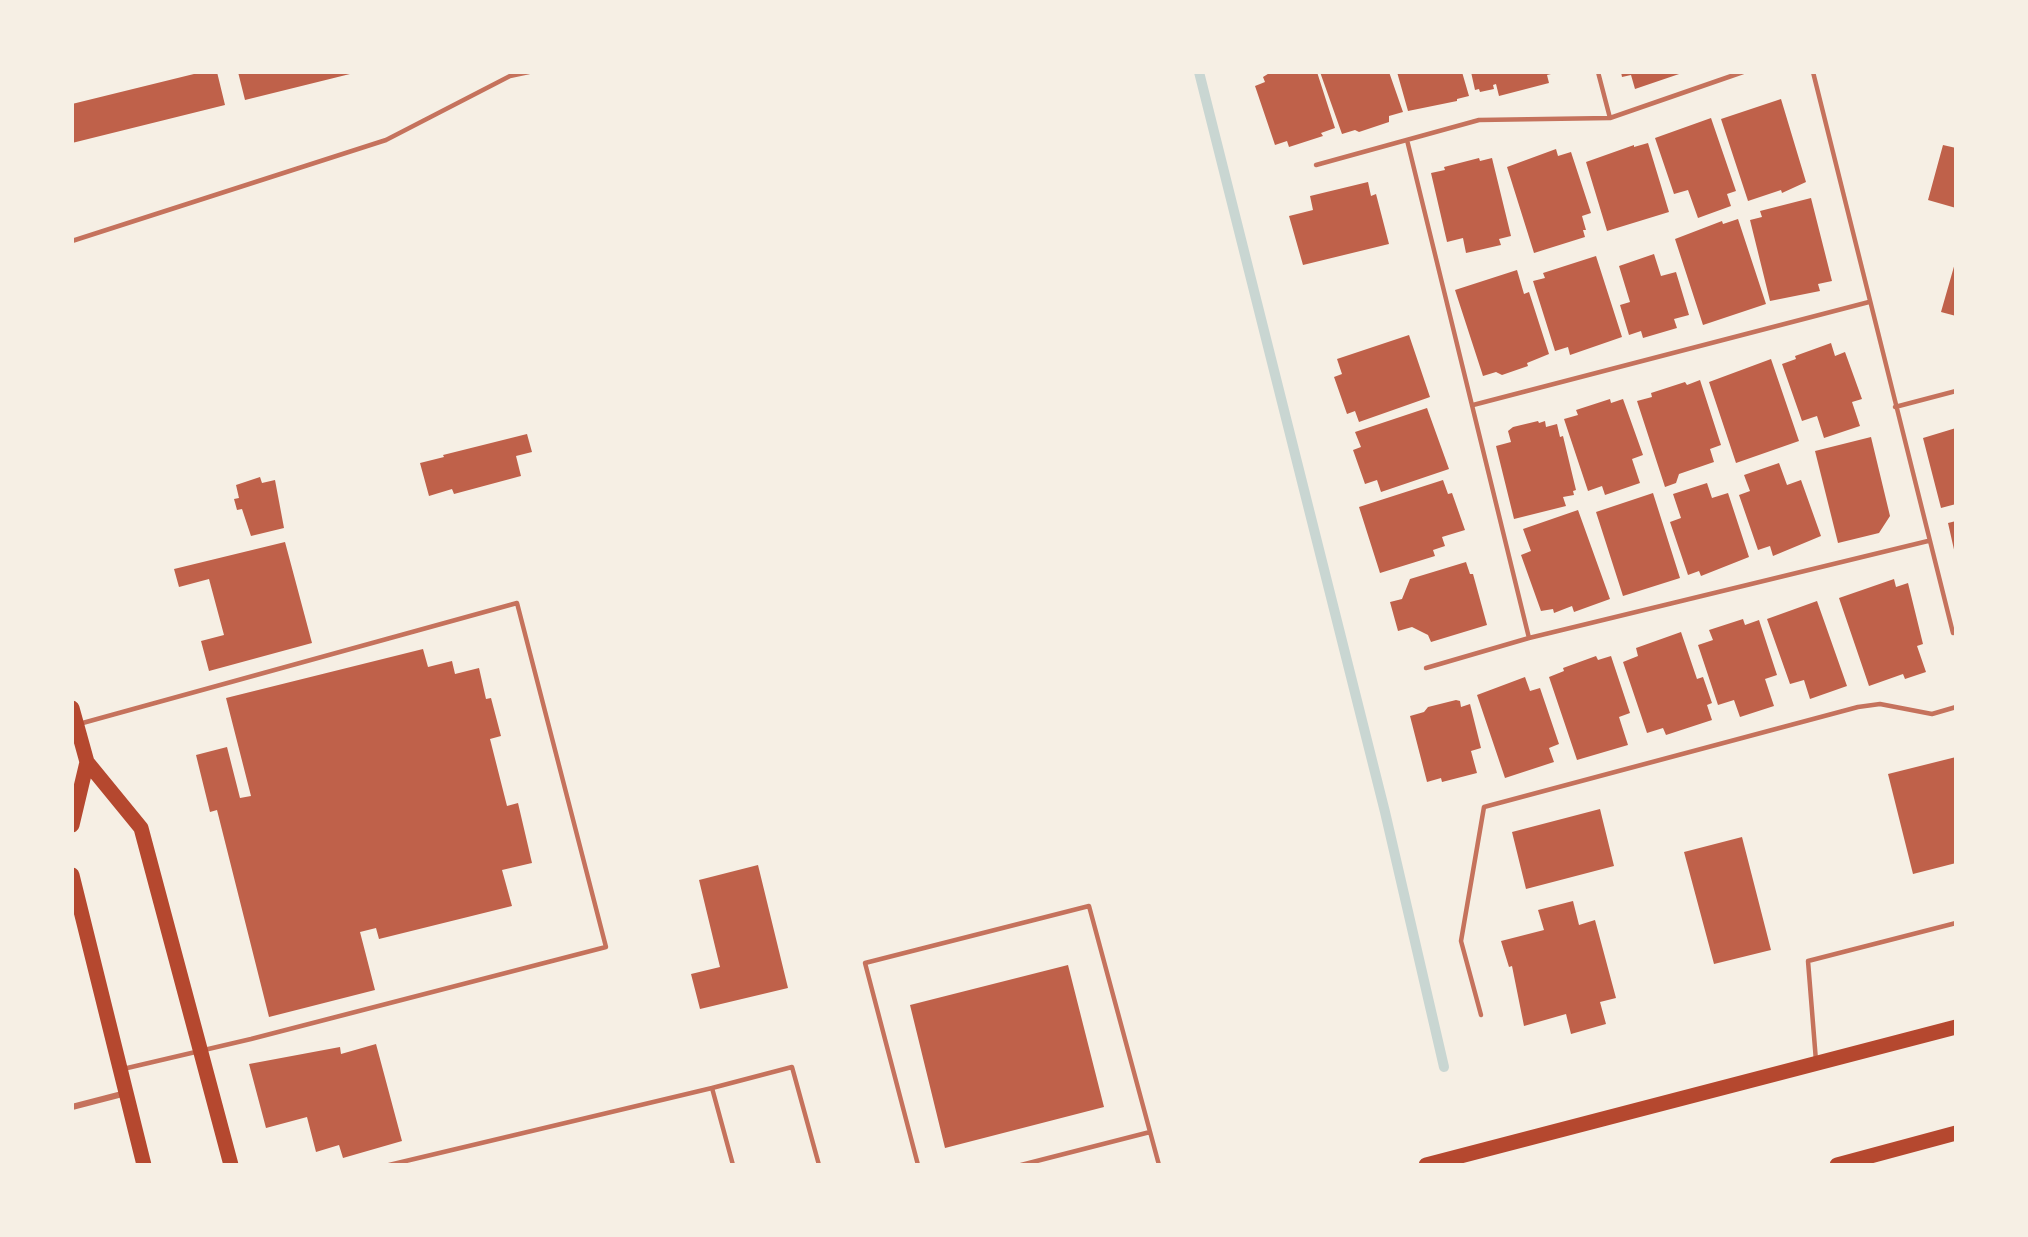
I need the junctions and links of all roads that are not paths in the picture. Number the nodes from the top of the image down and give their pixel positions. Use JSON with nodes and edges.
{"nodes":[{"id":1,"x":529,"y":72,"type":"edge"},
{"id":2,"x":1598,"y":72,"type":"edge"},
{"id":3,"x":1743,"y":72,"type":"edge"},
{"id":4,"x":1813,"y":72,"type":"edge"},
{"id":5,"x":1610,"y":118,"type":"junction"},
{"id":6,"x":1407,"y":140,"type":"junction"},
{"id":7,"x":1316,"y":165,"type":"dead end"},
{"id":8,"x":72,"y":242,"type":"edge"},
{"id":9,"x":1869,"y":302,"type":"junction"},
{"id":10,"x":1956,"y":391,"type":"edge"},
{"id":11,"x":1473,"y":405,"type":"junction"},
{"id":12,"x":1895,"y":408,"type":"junction"},
{"id":13,"x":1928,"y":541,"type":"junction"},
{"id":14,"x":1953,"y":633,"type":"dead end"},
{"id":15,"x":1529,"y":638,"type":"junction"},
{"id":16,"x":1426,"y":668,"type":"dead end"},
{"id":17,"x":1956,"y":707,"type":"edge"},
{"id":18,"x":72,"y":708,"type":"edge"},
{"id":19,"x":76,"y":724,"type":"junction"},
{"id":20,"x":81,"y":772,"type":"edge"},
{"id":21,"x":72,"y":825,"type":"edge"},
{"id":22,"x":72,"y":875,"type":"edge"},
{"id":23,"x":1956,"y":923,"type":"edge"},
{"id":24,"x":1481,"y":1016,"type":"dead end"},
{"id":25,"x":1956,"y":1027,"type":"edge"},
{"id":26,"x":200,"y":1051,"type":"junction"},
{"id":27,"x":1816,"y":1062,"type":"junction"},
{"id":28,"x":121,"y":1070,"type":"junction"},
{"id":29,"x":712,"y":1088,"type":"junction"},
{"id":30,"x":126,"y":1093,"type":"junction"},
{"id":31,"x":72,"y":1107,"type":"edge"},
{"id":32,"x":1150,"y":1132,"type":"junction"},
{"id":33,"x":1956,"y":1134,"type":"edge"},
{"id":34,"x":144,"y":1165,"type":"edge"},
{"id":35,"x":231,"y":1165,"type":"edge"},
{"id":36,"x":389,"y":1165,"type":"edge"},
{"id":37,"x":733,"y":1165,"type":"edge"},
{"id":38,"x":819,"y":1165,"type":"edge"},
{"id":39,"x":918,"y":1165,"type":"edge"},
{"id":40,"x":1021,"y":1165,"type":"edge"},
{"id":41,"x":1159,"y":1165,"type":"edge"},
{"id":42,"x":1426,"y":1165,"type":"edge"},
{"id":43,"x":1837,"y":1165,"type":"edge"}],
"edges":[{"from":1,"to":8,"type":"lane"},
{"from":2,"to":5,"type":"lane"},
{"from":3,"to":5,"type":"lane"},
{"from":4,"to":9,"type":"lane"},
{"from":5,"to":6,"type":"lane"},
{"from":6,"to":7,"type":"lane"},
{"from":6,"to":11,"type":"lane"},
{"from":9,"to":11,"type":"lane"},
{"from":9,"to":12,"type":"lane"},
{"from":10,"to":12,"type":"lane"},
{"from":11,"to":15,"type":"lane"},
{"from":12,"to":13,"type":"lane"},
{"from":13,"to":14,"type":"lane"},
{"from":13,"to":15,"type":"lane"},
{"from":15,"to":16,"type":"lane"},
{"from":17,"to":24,"type":"lane"},
{"from":18,"to":19,"type":"main road"},
{"from":19,"to":20,"type":"main road"},
{"from":19,"to":26,"type":"lane"},
{"from":20,"to":21,"type":"main road"},
{"from":20,"to":26,"type":"main road"},
{"from":22,"to":28,"type":"main road"},
{"from":23,"to":27,"type":"lane"},
{"from":25,"to":27,"type":"main road"},
{"from":26,"to":28,"type":"lane"},
{"from":26,"to":35,"type":"main road"},
{"from":27,"to":42,"type":"main road"},
{"from":28,"to":30,"type":"main road"},
{"from":29,"to":36,"type":"lane"},
{"from":29,"to":37,"type":"lane"},
{"from":29,"to":38,"type":"lane"},
{"from":30,"to":31,"type":"street"},
{"from":30,"to":34,"type":"main road"},
{"from":32,"to":39,"type":"lane"},
{"from":32,"to":40,"type":"lane"},
{"from":32,"to":41,"type":"lane"},
{"from":33,"to":43,"type":"main road"}]}
